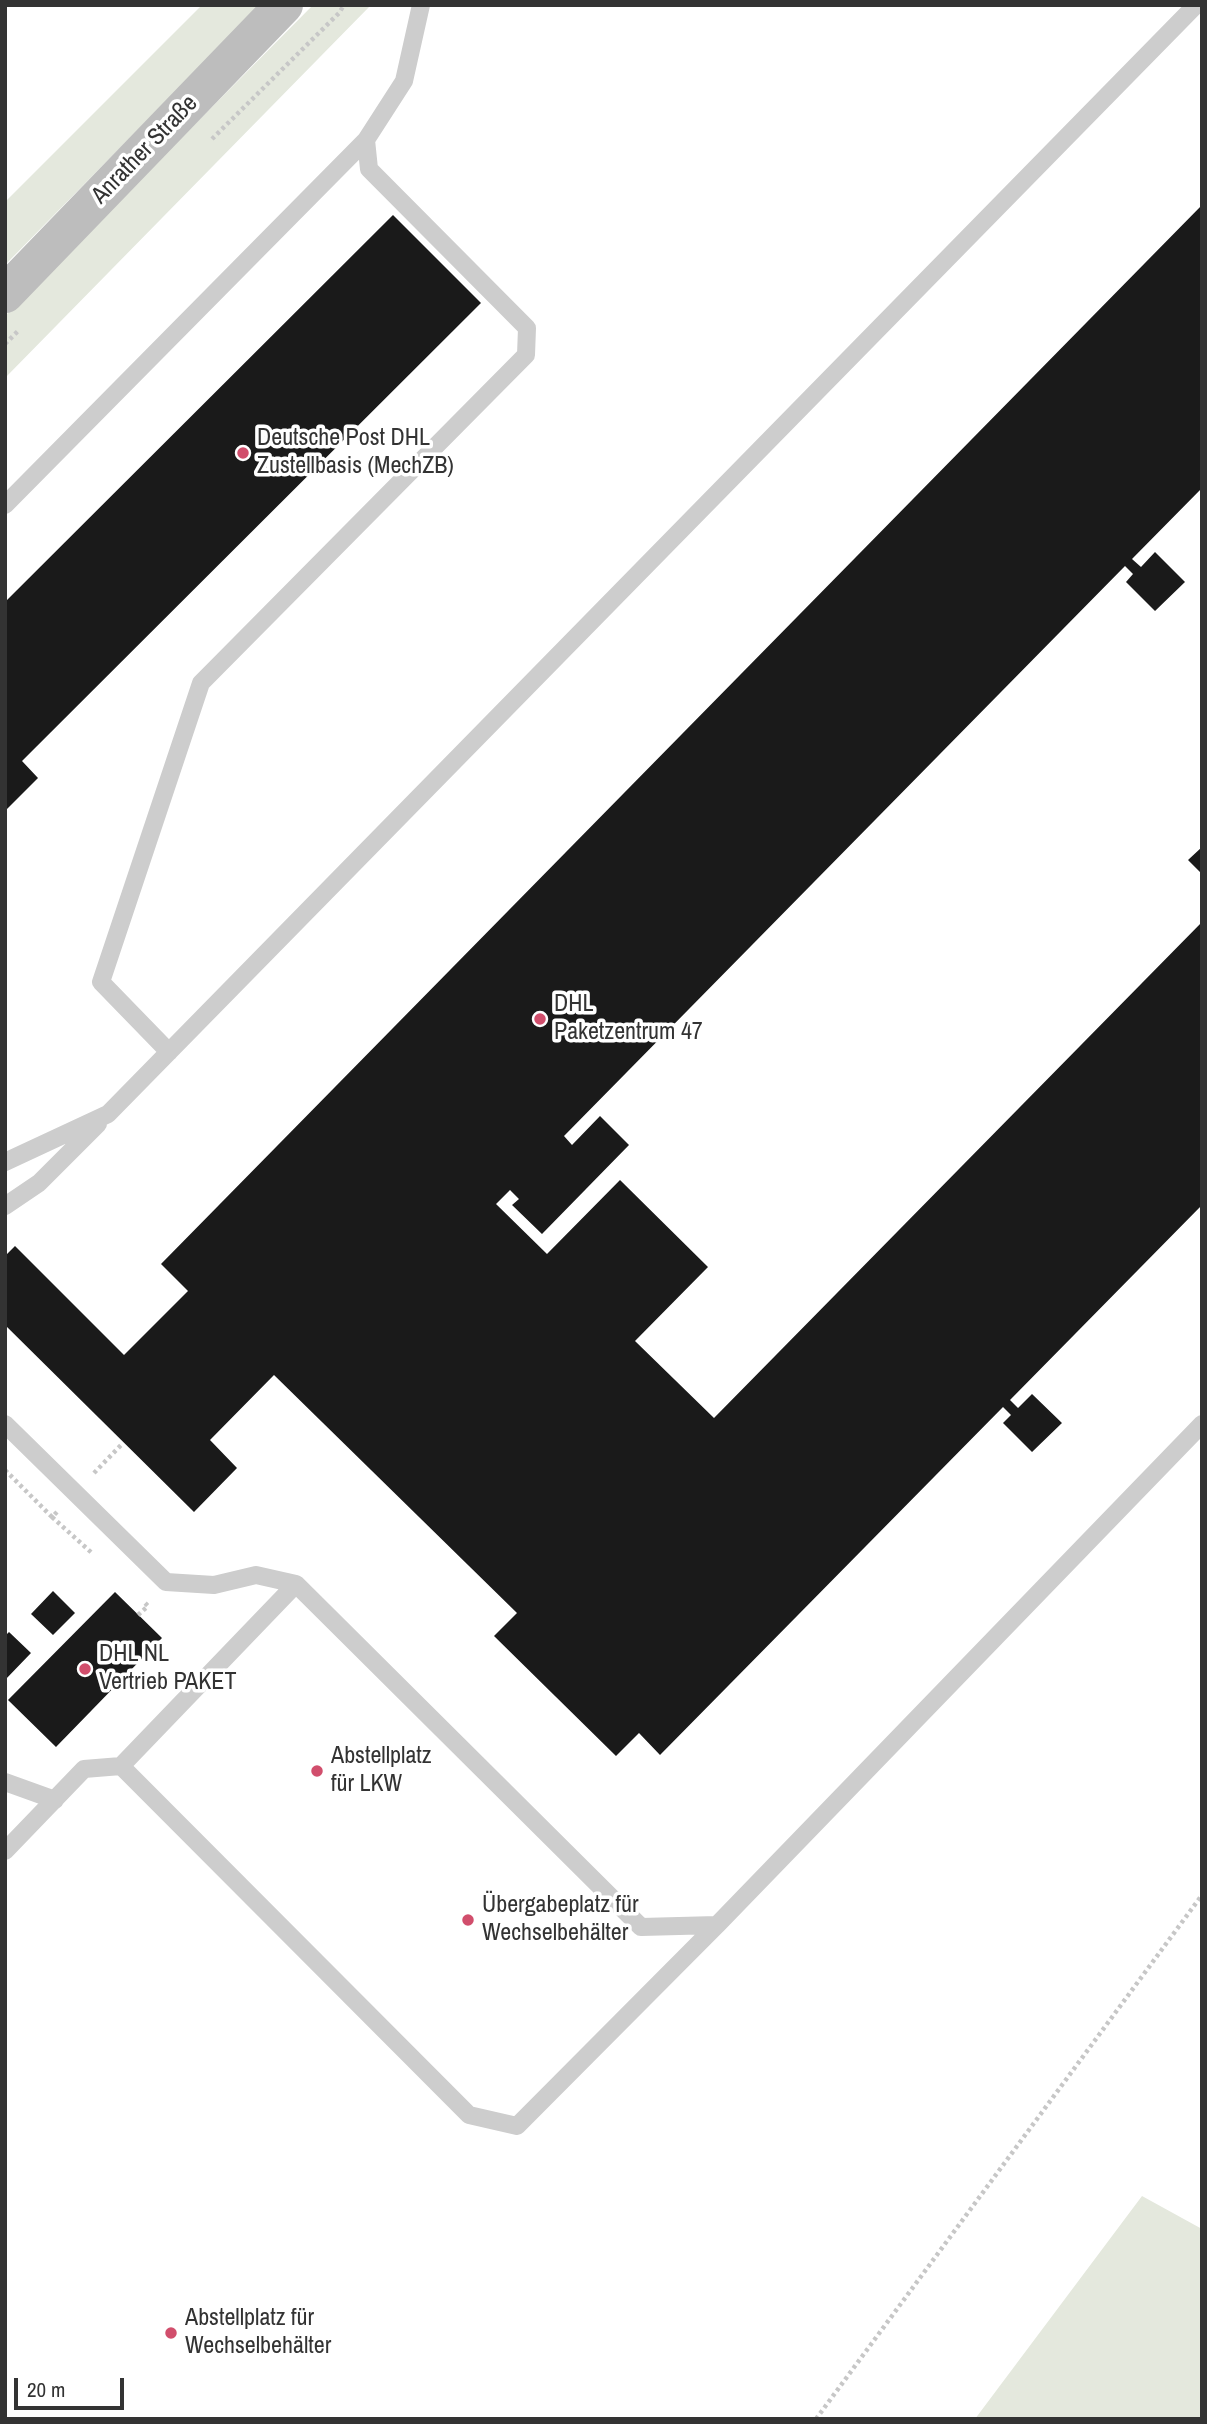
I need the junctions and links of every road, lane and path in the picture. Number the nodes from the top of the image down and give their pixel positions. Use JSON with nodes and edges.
{"nodes":[{"id":1,"x":284,"y":5,"type":"edge"},
{"id":2,"x":421,"y":5,"type":"edge"},
{"id":3,"x":1196,"y":5,"type":"edge"},
{"id":4,"x":366,"y":140,"type":"junction"},
{"id":5,"x":5,"y":294,"type":"edge"},
{"id":6,"x":5,"y":505,"type":"edge"},
{"id":7,"x":169,"y":1052,"type":"junction"},
{"id":8,"x":108,"y":1114,"type":"junction"},
{"id":9,"x":5,"y":1162,"type":"edge"},
{"id":10,"x":5,"y":1206,"type":"edge"},
{"id":11,"x":5,"y":1424,"type":"edge"},
{"id":12,"x":1202,"y":1424,"type":"edge"},
{"id":13,"x":52,"y":1517,"type":"dead end"},
{"id":14,"x":99,"y":1559,"type":"dead end"},
{"id":15,"x":296,"y":1584,"type":"junction"},
{"id":16,"x":138,"y":1596,"type":"dead end"},
{"id":17,"x":138,"y":1615,"type":"dead end"},
{"id":18,"x":121,"y":1766,"type":"junction"},
{"id":19,"x":5,"y":1782,"type":"edge"},
{"id":20,"x":55,"y":1800,"type":"junction"},
{"id":21,"x":9,"y":1848,"type":"edge"},
{"id":22,"x":1202,"y":1895,"type":"edge"},
{"id":23,"x":717,"y":1925,"type":"junction"},
{"id":24,"x":816,"y":2419,"type":"edge"}],
"edges":[{"from":1,"to":5,"type":"main road","name":"Anrather Straße"},
{"from":2,"to":4,"type":"lane"},
{"from":3,"to":7,"type":"lane"},
{"from":4,"to":6,"type":"lane"},
{"from":4,"to":7,"type":"lane"},
{"from":7,"to":8,"type":"lane"},
{"from":8,"to":9,"type":"lane"},
{"from":8,"to":10,"type":"lane"},
{"from":11,"to":15,"type":"lane"},
{"from":12,"to":23,"type":"lane"},
{"from":13,"to":14,"type":"path"},
{"from":15,"to":18,"type":"lane"},
{"from":15,"to":23,"type":"lane"},
{"from":16,"to":17,"type":"path"},
{"from":18,"to":20,"type":"lane"},
{"from":18,"to":23,"type":"lane"},
{"from":19,"to":20,"type":"lane"},
{"from":20,"to":21,"type":"lane"},
{"from":22,"to":24,"type":"path"}]}
